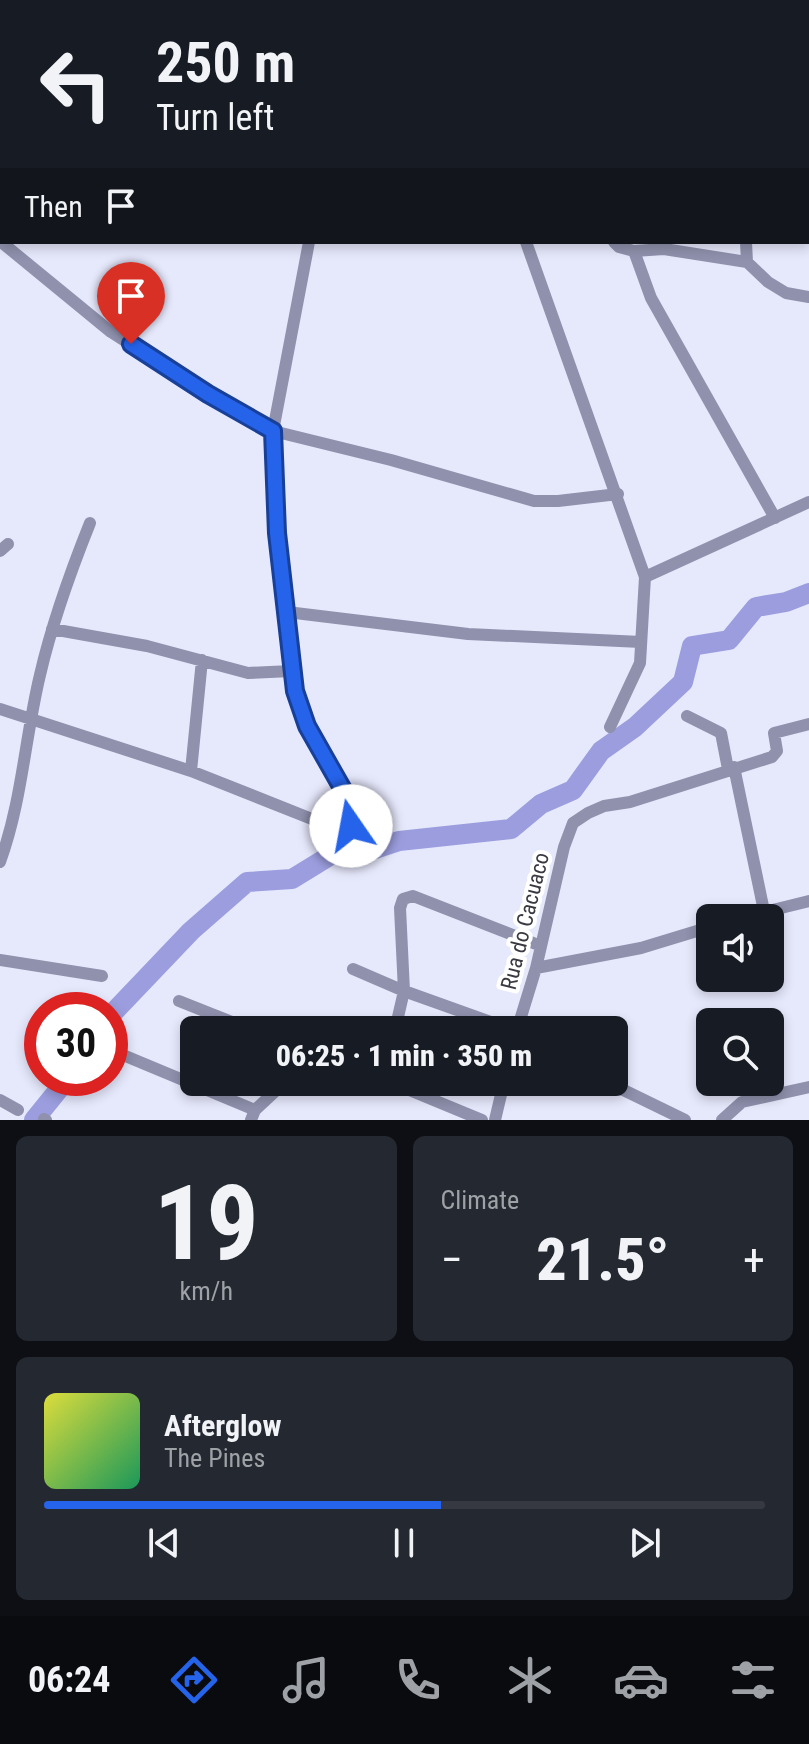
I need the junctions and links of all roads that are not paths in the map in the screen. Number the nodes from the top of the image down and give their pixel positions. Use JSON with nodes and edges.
{"nodes":[{"id":1,"x":4,"y":244,"type":"edge"},
{"id":2,"x":309,"y":244,"type":"edge"},
{"id":3,"x":527,"y":244,"type":"edge"},
{"id":4,"x":616,"y":244,"type":"edge"},
{"id":5,"x":746,"y":244,"type":"edge"},
{"id":6,"x":634,"y":251,"type":"junction"},
{"id":7,"x":747,"y":262,"type":"junction"},
{"id":8,"x":809,"y":297,"type":"edge"},
{"id":9,"x":273,"y":431,"type":"junction"},
{"id":10,"x":618,"y":494,"type":"junction"},
{"id":11,"x":809,"y":502,"type":"edge"},
{"id":12,"x":775,"y":518,"type":"junction"},
{"id":13,"x":90,"y":523,"type":"dead end"},
{"id":14,"x":645,"y":577,"type":"junction"},
{"id":15,"x":287,"y":612,"type":"junction"},
{"id":16,"x":52,"y":629,"type":"junction"},
{"id":17,"x":641,"y":642,"type":"junction"},
{"id":18,"x":202,"y":660,"type":"junction"},
{"id":19,"x":291,"y":671,"type":"junction"},
{"id":20,"x":0,"y":709,"type":"edge"},
{"id":21,"x":687,"y":716,"type":"dead end"},
{"id":22,"x":30,"y":720,"type":"junction"},
{"id":23,"x":809,"y":724,"type":"edge"},
{"id":24,"x":610,"y":727,"type":"dead end"},
{"id":25,"x":731,"y":768,"type":"junction"},
{"id":26,"x":191,"y":771,"type":"junction"},
{"id":27,"x":0,"y":862,"type":"edge"},
{"id":28,"x":809,"y":901,"type":"edge"},
{"id":29,"x":762,"y":904,"type":"edge"},
{"id":30,"x":784,"y":907,"type":"edge"},
{"id":31,"x":696,"y":931,"type":"edge"},
{"id":32,"x":541,"y":946,"type":"junction"},
{"id":33,"x":0,"y":960,"type":"edge"},
{"id":34,"x":536,"y":968,"type":"junction"},
{"id":35,"x":353,"y":969,"type":"dead end"},
{"id":36,"x":102,"y":976,"type":"dead end"},
{"id":37,"x":404,"y":991,"type":"junction"},
{"id":38,"x":179,"y":1001,"type":"dead end"},
{"id":39,"x":217,"y":1016,"type":"edge"},
{"id":40,"x":398,"y":1016,"type":"edge"},
{"id":41,"x":475,"y":1016,"type":"edge"},
{"id":42,"x":520,"y":1016,"type":"edge"},
{"id":43,"x":128,"y":1058,"type":"edge"},
{"id":44,"x":809,"y":1087,"type":"edge"},
{"id":45,"x":628,"y":1092,"type":"edge"},
{"id":46,"x":271,"y":1096,"type":"edge"},
{"id":47,"x":424,"y":1096,"type":"edge"},
{"id":48,"x":501,"y":1096,"type":"edge"},
{"id":49,"x":0,"y":1100,"type":"edge"},
{"id":50,"x":18,"y":1110,"type":"dead end"},
{"id":51,"x":253,"y":1115,"type":"edge"},
{"id":52,"x":482,"y":1120,"type":"edge"},
{"id":53,"x":495,"y":1120,"type":"edge"},
{"id":54,"x":685,"y":1120,"type":"edge"},
{"id":55,"x":722,"y":1120,"type":"edge"}],
"edges":[{"from":1,"to":9,"type":"street"},
{"from":2,"to":9,"type":"street"},
{"from":3,"to":10,"type":"street"},
{"from":4,"to":6,"type":"street"},
{"from":5,"to":7,"type":"street"},
{"from":6,"to":7,"type":"street"},
{"from":6,"to":12,"type":"street"},
{"from":7,"to":8,"type":"street"},
{"from":9,"to":10,"type":"street"},
{"from":9,"to":15,"type":"street"},
{"from":10,"to":14,"type":"street"},
{"from":11,"to":12,"type":"street"},
{"from":12,"to":14,"type":"street"},
{"from":13,"to":16,"type":"street"},
{"from":14,"to":17,"type":"street"},
{"from":15,"to":17,"type":"street"},
{"from":15,"to":19,"type":"street"},
{"from":16,"to":18,"type":"street"},
{"from":16,"to":22,"type":"street"},
{"from":17,"to":24,"type":"street"},
{"from":18,"to":19,"type":"street"},
{"from":18,"to":26,"type":"street"},
{"from":19,"to":26,"type":"street"},
{"from":20,"to":22,"type":"street"},
{"from":21,"to":25,"type":"street"},
{"from":22,"to":26,"type":"street"},
{"from":22,"to":27,"type":"street"},
{"from":23,"to":25,"type":"street"},
{"from":25,"to":29,"type":"street"},
{"from":25,"to":32,"type":"street","name":"Rua do Cacuaco"},
{"from":28,"to":30,"type":"street"},
{"from":31,"to":34,"type":"street"},
{"from":32,"to":34,"type":"street","name":"Rua do Cacuaco"},
{"from":32,"to":37,"type":"street"},
{"from":33,"to":36,"type":"street"},
{"from":34,"to":42,"type":"street","name":"Rua do Cacuaco"},
{"from":35,"to":37,"type":"street"},
{"from":37,"to":40,"type":"street"},
{"from":37,"to":41,"type":"street"},
{"from":38,"to":39,"type":"street"},
{"from":43,"to":51,"type":"street"},
{"from":44,"to":55,"type":"street"},
{"from":45,"to":54,"type":"street"},
{"from":46,"to":51,"type":"street"},
{"from":47,"to":52,"type":"street"},
{"from":48,"to":53,"type":"street"},
{"from":49,"to":50,"type":"street"}]}
